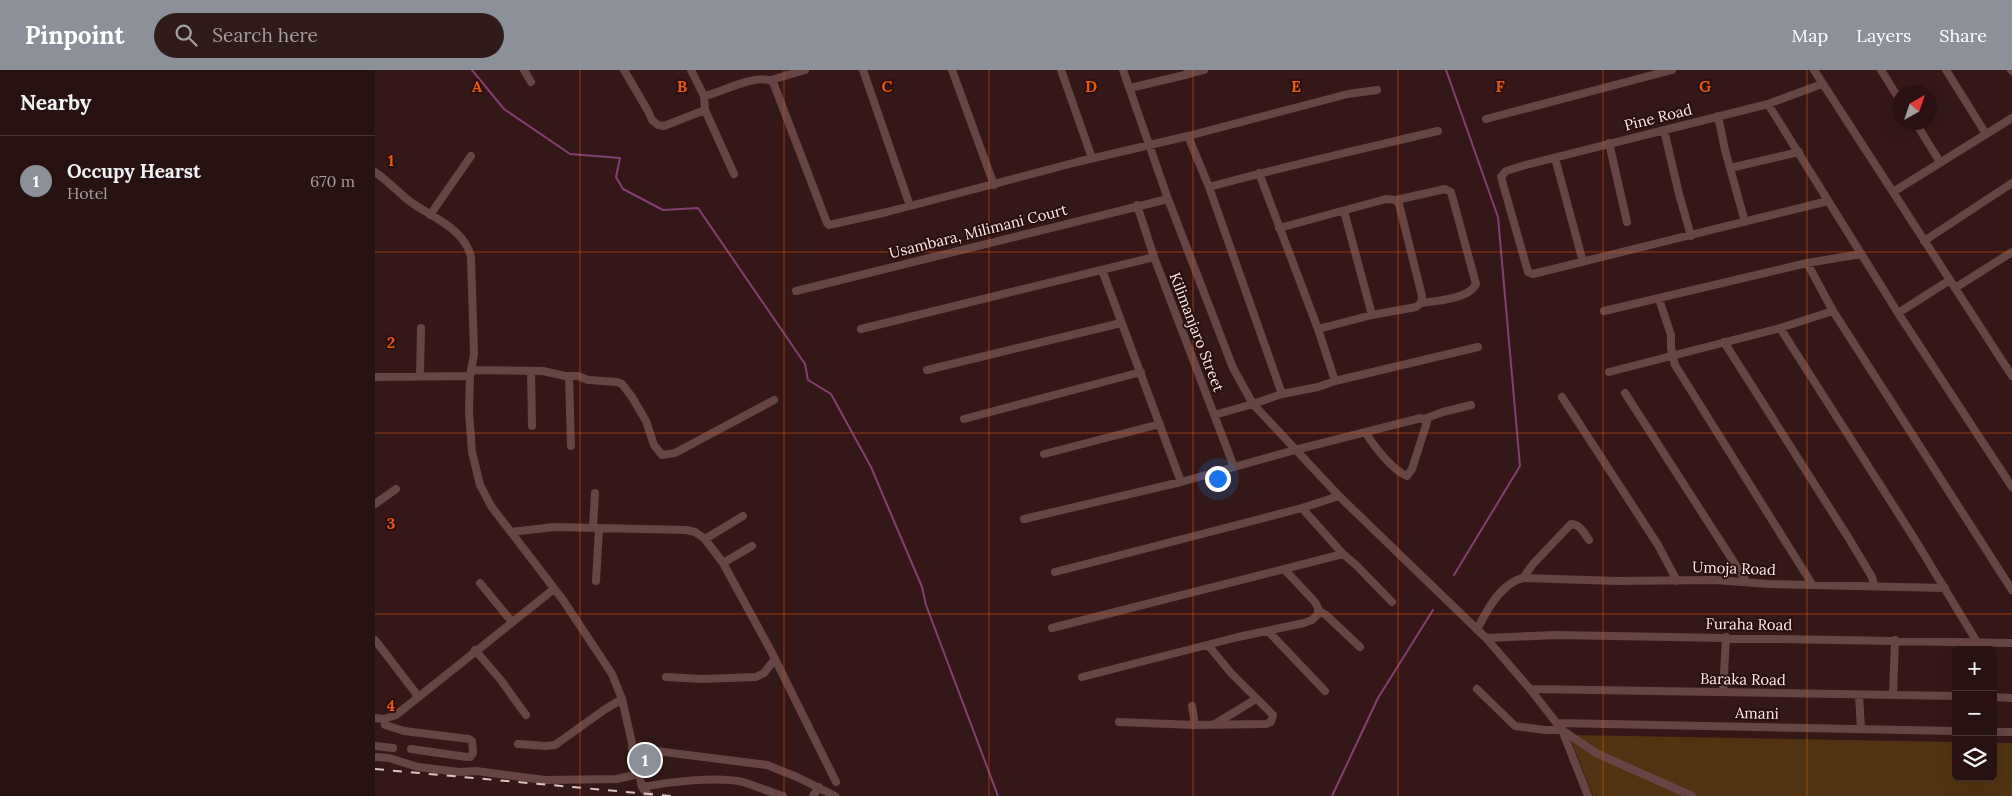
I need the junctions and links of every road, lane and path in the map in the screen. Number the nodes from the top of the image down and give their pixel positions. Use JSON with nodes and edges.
{"nodes":[{"id":1,"x":524,"y":70,"type":"edge"},
{"id":2,"x":624,"y":70,"type":"edge"},
{"id":3,"x":691,"y":70,"type":"edge"},
{"id":4,"x":805,"y":70,"type":"edge"},
{"id":5,"x":863,"y":70,"type":"edge"},
{"id":6,"x":952,"y":70,"type":"edge"},
{"id":7,"x":1061,"y":70,"type":"edge"},
{"id":8,"x":1123,"y":70,"type":"edge"},
{"id":9,"x":1204,"y":70,"type":"edge"},
{"id":10,"x":1672,"y":70,"type":"edge"},
{"id":11,"x":1813,"y":70,"type":"edge"},
{"id":12,"x":1881,"y":70,"type":"edge"},
{"id":13,"x":1946,"y":70,"type":"edge"},
{"id":14,"x":1188,"y":72,"type":"edge"},
{"id":15,"x":771,"y":80,"type":"junction"},
{"id":16,"x":531,"y":82,"type":"dead end"},
{"id":17,"x":1823,"y":84,"type":"junction"},
{"id":18,"x":1130,"y":88,"type":"junction"},
{"id":19,"x":1892,"y":88,"type":"edge"},
{"id":20,"x":1377,"y":90,"type":"dead end"},
{"id":21,"x":703,"y":96,"type":"junction"},
{"id":22,"x":1768,"y":104,"type":"junction"},
{"id":23,"x":705,"y":110,"type":"junction"},
{"id":24,"x":1718,"y":116,"type":"junction"},
{"id":25,"x":2012,"y":118,"type":"edge"},
{"id":26,"x":1486,"y":119,"type":"dead end"},
{"id":27,"x":1664,"y":130,"type":"junction"},
{"id":28,"x":1920,"y":130,"type":"edge"},
{"id":29,"x":1439,"y":131,"type":"dead end"},
{"id":30,"x":1986,"y":134,"type":"junction"},
{"id":31,"x":1188,"y":136,"type":"junction"},
{"id":32,"x":1609,"y":143,"type":"junction"},
{"id":33,"x":1150,"y":145,"type":"junction"},
{"id":34,"x":1799,"y":152,"type":"junction"},
{"id":35,"x":471,"y":156,"type":"dead end"},
{"id":36,"x":1092,"y":158,"type":"junction"},
{"id":37,"x":1555,"y":158,"type":"junction"},
{"id":38,"x":1940,"y":162,"type":"junction"},
{"id":39,"x":1730,"y":168,"type":"junction"},
{"id":40,"x":375,"y":172,"type":"edge"},
{"id":41,"x":1259,"y":173,"type":"junction"},
{"id":42,"x":734,"y":174,"type":"dead end"},
{"id":43,"x":2012,"y":183,"type":"edge"},
{"id":44,"x":994,"y":185,"type":"junction"},
{"id":45,"x":1209,"y":187,"type":"junction"},
{"id":46,"x":1893,"y":192,"type":"junction"},
{"id":47,"x":1168,"y":199,"type":"junction"},
{"id":48,"x":1397,"y":200,"type":"junction"},
{"id":49,"x":1828,"y":201,"type":"junction"},
{"id":50,"x":1137,"y":205,"type":"junction"},
{"id":51,"x":911,"y":206,"type":"junction"},
{"id":52,"x":1344,"y":211,"type":"junction"},
{"id":53,"x":430,"y":215,"type":"junction"},
{"id":54,"x":1627,"y":222,"type":"dead end"},
{"id":55,"x":1745,"y":222,"type":"junction"},
{"id":56,"x":1279,"y":228,"type":"junction"},
{"id":57,"x":1691,"y":236,"type":"junction"},
{"id":58,"x":1924,"y":240,"type":"junction"},
{"id":59,"x":2012,"y":252,"type":"edge"},
{"id":60,"x":1861,"y":254,"type":"junction"},
{"id":61,"x":1154,"y":257,"type":"junction"},
{"id":62,"x":1583,"y":262,"type":"junction"},
{"id":63,"x":1807,"y":263,"type":"junction"},
{"id":64,"x":1103,"y":270,"type":"junction"},
{"id":65,"x":1950,"y":280,"type":"junction"},
{"id":66,"x":1955,"y":288,"type":"junction"},
{"id":67,"x":796,"y":290,"type":"dead end"},
{"id":68,"x":1659,"y":299,"type":"junction"},
{"id":69,"x":1421,"y":302,"type":"junction"},
{"id":70,"x":1604,"y":311,"type":"dead end"},
{"id":71,"x":1833,"y":311,"type":"junction"},
{"id":72,"x":1898,"y":313,"type":"junction"},
{"id":73,"x":1372,"y":315,"type":"junction"},
{"id":74,"x":1121,"y":323,"type":"junction"},
{"id":75,"x":421,"y":328,"type":"dead end"},
{"id":76,"x":1780,"y":328,"type":"junction"},
{"id":77,"x":861,"y":329,"type":"dead end"},
{"id":78,"x":1318,"y":329,"type":"junction"},
{"id":79,"x":1724,"y":342,"type":"junction"},
{"id":80,"x":1478,"y":347,"type":"dead end"},
{"id":81,"x":1672,"y":356,"type":"junction"},
{"id":82,"x":531,"y":370,"type":"junction"},
{"id":83,"x":927,"y":370,"type":"dead end"},
{"id":84,"x":1141,"y":372,"type":"junction"},
{"id":85,"x":1609,"y":372,"type":"dead end"},
{"id":86,"x":471,"y":373,"type":"junction"},
{"id":87,"x":420,"y":376,"type":"junction"},
{"id":88,"x":2012,"y":376,"type":"edge"},
{"id":89,"x":375,"y":377,"type":"edge"},
{"id":90,"x":569,"y":377,"type":"junction"},
{"id":91,"x":1335,"y":381,"type":"junction"},
{"id":92,"x":1282,"y":394,"type":"junction"},
{"id":93,"x":1625,"y":394,"type":"dead end"},
{"id":94,"x":1561,"y":397,"type":"dead end"},
{"id":95,"x":774,"y":400,"type":"dead end"},
{"id":96,"x":1253,"y":404,"type":"junction"},
{"id":97,"x":1471,"y":405,"type":"dead end"},
{"id":98,"x":1214,"y":415,"type":"junction"},
{"id":99,"x":963,"y":419,"type":"dead end"},
{"id":100,"x":1425,"y":419,"type":"junction"},
{"id":101,"x":1160,"y":424,"type":"junction"},
{"id":102,"x":532,"y":426,"type":"dead end"},
{"id":103,"x":1366,"y":433,"type":"junction"},
{"id":104,"x":571,"y":446,"type":"dead end"},
{"id":105,"x":1295,"y":450,"type":"junction"},
{"id":106,"x":1044,"y":454,"type":"dead end"},
{"id":107,"x":1234,"y":467,"type":"junction"},
{"id":108,"x":1181,"y":482,"type":"junction"},
{"id":109,"x":2012,"y":487,"type":"edge"},
{"id":110,"x":397,"y":489,"type":"dead end"},
{"id":111,"x":595,"y":493,"type":"dead end"},
{"id":112,"x":1339,"y":496,"type":"junction"},
{"id":113,"x":375,"y":504,"type":"edge"},
{"id":114,"x":1302,"y":508,"type":"junction"},
{"id":115,"x":743,"y":516,"type":"dead end"},
{"id":116,"x":1024,"y":519,"type":"dead end"},
{"id":117,"x":596,"y":528,"type":"junction"},
{"id":118,"x":511,"y":532,"type":"junction"},
{"id":119,"x":705,"y":539,"type":"junction"},
{"id":120,"x":1589,"y":540,"type":"dead end"},
{"id":121,"x":752,"y":546,"type":"dead end"},
{"id":122,"x":1343,"y":554,"type":"junction"},
{"id":123,"x":723,"y":563,"type":"junction"},
{"id":124,"x":1285,"y":570,"type":"junction"},
{"id":125,"x":1055,"y":572,"type":"dead end"},
{"id":126,"x":1523,"y":578,"type":"junction"},
{"id":127,"x":596,"y":581,"type":"dead end"},
{"id":128,"x":1677,"y":581,"type":"junction"},
{"id":129,"x":1746,"y":582,"type":"junction"},
{"id":130,"x":479,"y":584,"type":"dead end"},
{"id":131,"x":1812,"y":584,"type":"junction"},
{"id":132,"x":1873,"y":585,"type":"junction"},
{"id":133,"x":554,"y":588,"type":"junction"},
{"id":134,"x":1945,"y":588,"type":"junction"},
{"id":135,"x":2012,"y":590,"type":"edge"},
{"id":136,"x":1392,"y":602,"type":"dead end"},
{"id":137,"x":1319,"y":611,"type":"junction"},
{"id":138,"x":512,"y":622,"type":"junction"},
{"id":139,"x":1052,"y":628,"type":"dead end"},
{"id":140,"x":1477,"y":630,"type":"junction"},
{"id":141,"x":1268,"y":631,"type":"junction"},
{"id":142,"x":1726,"y":637,"type":"junction"},
{"id":143,"x":1486,"y":638,"type":"junction"},
{"id":144,"x":375,"y":640,"type":"edge"},
{"id":145,"x":1895,"y":640,"type":"junction"},
{"id":146,"x":1977,"y":642,"type":"junction"},
{"id":147,"x":2012,"y":643,"type":"edge"},
{"id":148,"x":1208,"y":646,"type":"junction"},
{"id":149,"x":1360,"y":647,"type":"dead end"},
{"id":150,"x":475,"y":650,"type":"junction"},
{"id":151,"x":775,"y":659,"type":"junction"},
{"id":152,"x":665,"y":677,"type":"dead end"},
{"id":153,"x":1082,"y":677,"type":"dead end"},
{"id":154,"x":1477,"y":689,"type":"dead end"},
{"id":155,"x":1530,"y":689,"type":"junction"},
{"id":156,"x":1325,"y":691,"type":"dead end"},
{"id":157,"x":1723,"y":692,"type":"junction"},
{"id":158,"x":1893,"y":694,"type":"junction"},
{"id":159,"x":1859,"y":695,"type":"junction"},
{"id":160,"x":418,"y":696,"type":"junction"},
{"id":161,"x":1952,"y":696,"type":"edge"},
{"id":162,"x":1997,"y":697,"type":"edge"},
{"id":163,"x":2012,"y":698,"type":"edge"},
{"id":164,"x":622,"y":699,"type":"junction"},
{"id":165,"x":1256,"y":699,"type":"junction"},
{"id":166,"x":1192,"y":706,"type":"dead end"},
{"id":167,"x":526,"y":715,"type":"dead end"},
{"id":168,"x":375,"y":718,"type":"edge"},
{"id":169,"x":384,"y":719,"type":"junction"},
{"id":170,"x":1119,"y":722,"type":"dead end"},
{"id":171,"x":1195,"y":725,"type":"junction"},
{"id":172,"x":1213,"y":725,"type":"junction"},
{"id":173,"x":1560,"y":727,"type":"junction"},
{"id":174,"x":1861,"y":729,"type":"junction"},
{"id":175,"x":1952,"y":731,"type":"edge"},
{"id":176,"x":1997,"y":732,"type":"edge"},
{"id":177,"x":2012,"y":732,"type":"edge"},
{"id":178,"x":517,"y":744,"type":"dead end"},
{"id":179,"x":375,"y":746,"type":"edge"},
{"id":180,"x":393,"y":748,"type":"dead end"},
{"id":181,"x":633,"y":748,"type":"junction"},
{"id":182,"x":411,"y":749,"type":"dead end"},
{"id":183,"x":375,"y":757,"type":"edge"},
{"id":184,"x":638,"y":774,"type":"junction"},
{"id":185,"x":836,"y":782,"type":"dead end"},
{"id":186,"x":819,"y":787,"type":"junction"},
{"id":187,"x":642,"y":788,"type":"junction"},
{"id":188,"x":649,"y":796,"type":"edge"},
{"id":189,"x":783,"y":796,"type":"edge"},
{"id":190,"x":813,"y":796,"type":"edge"},
{"id":191,"x":835,"y":796,"type":"edge"},
{"id":192,"x":1588,"y":796,"type":"edge"},
{"id":193,"x":1692,"y":796,"type":"edge"}],
"edges":[{"from":1,"to":16,"type":"street"},
{"from":2,"to":23,"type":"street"},
{"from":3,"to":21,"type":"street"},
{"from":4,"to":15,"type":"street"},
{"from":5,"to":51,"type":"street"},
{"from":6,"to":44,"type":"street"},
{"from":7,"to":36,"type":"street"},
{"from":8,"to":18,"type":"street"},
{"from":9,"to":14,"type":"street"},
{"from":10,"to":26,"type":"street"},
{"from":11,"to":17,"type":"street"},
{"from":12,"to":19,"type":"street"},
{"from":13,"to":30,"type":"street"},
{"from":14,"to":18,"type":"street"},
{"from":15,"to":21,"type":"street"},
{"from":15,"to":51,"type":"street"},
{"from":17,"to":22,"type":"street","name":"Pine Road"},
{"from":17,"to":46,"type":"street"},
{"from":18,"to":33,"type":"street"},
{"from":20,"to":31,"type":"street"},
{"from":21,"to":23,"type":"street"},
{"from":22,"to":24,"type":"street","name":"Pine Road"},
{"from":22,"to":34,"type":"street"},
{"from":23,"to":42,"type":"street"},
{"from":24,"to":27,"type":"street","name":"Pine Road"},
{"from":24,"to":39,"type":"street"},
{"from":25,"to":30,"type":"street"},
{"from":27,"to":32,"type":"street","name":"Pine Road"},
{"from":27,"to":57,"type":"street"},
{"from":28,"to":38,"type":"street"},
{"from":29,"to":41,"type":"street"},
{"from":30,"to":38,"type":"street"},
{"from":31,"to":33,"type":"street"},
{"from":31,"to":45,"type":"street"},
{"from":32,"to":37,"type":"street","name":"Pine Road"},
{"from":32,"to":54,"type":"street"},
{"from":33,"to":36,"type":"street"},
{"from":33,"to":47,"type":"street"},
{"from":34,"to":39,"type":"street"},
{"from":34,"to":49,"type":"street"},
{"from":35,"to":53,"type":"street"},
{"from":36,"to":44,"type":"street"},
{"from":37,"to":62,"type":"street"},
{"from":37,"to":62,"type":"street","name":"Pine Road"},
{"from":38,"to":46,"type":"street"},
{"from":39,"to":55,"type":"street"},
{"from":40,"to":53,"type":"street"},
{"from":41,"to":45,"type":"street"},
{"from":41,"to":56,"type":"street"},
{"from":43,"to":58,"type":"street"},
{"from":44,"to":51,"type":"street"},
{"from":45,"to":92,"type":"street"},
{"from":46,"to":58,"type":"street"},
{"from":47,"to":50,"type":"street","name":"Usambara, Milimani Court"},
{"from":47,"to":96,"type":"street"},
{"from":48,"to":52,"type":"street"},
{"from":48,"to":69,"type":"street"},
{"from":48,"to":69,"type":"street"},
{"from":49,"to":55,"type":"street"},
{"from":49,"to":60,"type":"street"},
{"from":50,"to":61,"type":"street","name":"Kilimanjaro Street"},
{"from":50,"to":67,"type":"street","name":"Usambara, Milimani Court"},
{"from":52,"to":56,"type":"street"},
{"from":52,"to":73,"type":"street"},
{"from":53,"to":86,"type":"street"},
{"from":55,"to":57,"type":"street"},
{"from":56,"to":78,"type":"street"},
{"from":57,"to":62,"type":"street"},
{"from":58,"to":65,"type":"street"},
{"from":59,"to":66,"type":"street"},
{"from":60,"to":63,"type":"street"},
{"from":60,"to":72,"type":"street"},
{"from":61,"to":64,"type":"street"},
{"from":61,"to":98,"type":"street","name":"Kilimanjaro Street"},
{"from":63,"to":68,"type":"street"},
{"from":63,"to":71,"type":"street"},
{"from":64,"to":74,"type":"street"},
{"from":64,"to":77,"type":"street"},
{"from":65,"to":66,"type":"street"},
{"from":65,"to":72,"type":"street"},
{"from":66,"to":88,"type":"street"},
{"from":68,"to":70,"type":"street"},
{"from":68,"to":81,"type":"street"},
{"from":69,"to":73,"type":"street"},
{"from":71,"to":76,"type":"street"},
{"from":71,"to":135,"type":"street"},
{"from":72,"to":109,"type":"street"},
{"from":73,"to":78,"type":"street"},
{"from":74,"to":83,"type":"street"},
{"from":74,"to":84,"type":"street"},
{"from":75,"to":87,"type":"street"},
{"from":76,"to":79,"type":"street"},
{"from":76,"to":134,"type":"street"},
{"from":78,"to":91,"type":"street"},
{"from":79,"to":81,"type":"street"},
{"from":79,"to":132,"type":"street"},
{"from":80,"to":91,"type":"street"},
{"from":81,"to":85,"type":"street"},
{"from":81,"to":131,"type":"street"},
{"from":82,"to":86,"type":"street"},
{"from":82,"to":90,"type":"street"},
{"from":82,"to":102,"type":"street"},
{"from":84,"to":99,"type":"street"},
{"from":84,"to":101,"type":"street"},
{"from":86,"to":87,"type":"street"},
{"from":86,"to":118,"type":"street"},
{"from":87,"to":89,"type":"street"},
{"from":90,"to":95,"type":"street"},
{"from":90,"to":104,"type":"street"},
{"from":91,"to":92,"type":"street"},
{"from":92,"to":96,"type":"street"},
{"from":93,"to":129,"type":"street"},
{"from":94,"to":128,"type":"street"},
{"from":96,"to":98,"type":"street"},
{"from":96,"to":105,"type":"street"},
{"from":97,"to":100,"type":"street"},
{"from":98,"to":107,"type":"street","name":"Kilimanjaro Street"},
{"from":100,"to":103,"type":"street"},
{"from":100,"to":103,"type":"street"},
{"from":101,"to":106,"type":"street"},
{"from":101,"to":108,"type":"street"},
{"from":103,"to":105,"type":"street"},
{"from":105,"to":107,"type":"street"},
{"from":105,"to":112,"type":"street"},
{"from":107,"to":108,"type":"street"},
{"from":108,"to":116,"type":"street"},
{"from":110,"to":113,"type":"street"},
{"from":111,"to":117,"type":"street"},
{"from":112,"to":114,"type":"street"},
{"from":112,"to":140,"type":"street"},
{"from":114,"to":122,"type":"street"},
{"from":114,"to":125,"type":"street"},
{"from":115,"to":119,"type":"street"},
{"from":117,"to":118,"type":"street"},
{"from":117,"to":119,"type":"street"},
{"from":117,"to":127,"type":"street"},
{"from":118,"to":133,"type":"street"},
{"from":119,"to":123,"type":"street"},
{"from":120,"to":126,"type":"street"},
{"from":121,"to":123,"type":"street"},
{"from":122,"to":124,"type":"street"},
{"from":122,"to":136,"type":"street"},
{"from":123,"to":151,"type":"street"},
{"from":124,"to":137,"type":"street"},
{"from":124,"to":139,"type":"street"},
{"from":126,"to":128,"type":"street","name":"Umoja Road"},
{"from":126,"to":140,"type":"street"},
{"from":128,"to":129,"type":"street","name":"Umoja Road"},
{"from":129,"to":131,"type":"street","name":"Umoja Road"},
{"from":130,"to":138,"type":"street"},
{"from":131,"to":132,"type":"street","name":"Umoja Road"},
{"from":132,"to":134,"type":"street","name":"Umoja Road"},
{"from":133,"to":138,"type":"street"},
{"from":133,"to":164,"type":"street"},
{"from":134,"to":146,"type":"street"},
{"from":137,"to":141,"type":"street"},
{"from":137,"to":149,"type":"street"},
{"from":138,"to":150,"type":"street"},
{"from":140,"to":143,"type":"street"},
{"from":141,"to":148,"type":"street"},
{"from":141,"to":156,"type":"street"},
{"from":142,"to":143,"type":"street","name":"Furaha Road"},
{"from":142,"to":145,"type":"street","name":"Furaha Road"},
{"from":142,"to":157,"type":"street"},
{"from":143,"to":155,"type":"street"},
{"from":144,"to":160,"type":"street"},
{"from":145,"to":146,"type":"street","name":"Furaha Road"},
{"from":145,"to":158,"type":"street"},
{"from":146,"to":147,"type":"street","name":"Furaha Road"},
{"from":148,"to":153,"type":"street"},
{"from":148,"to":165,"type":"street"},
{"from":150,"to":160,"type":"street"},
{"from":150,"to":167,"type":"street"},
{"from":151,"to":152,"type":"street"},
{"from":151,"to":185,"type":"street"},
{"from":154,"to":173,"type":"street","name":"Amani"},
{"from":155,"to":157,"type":"street","name":"Baraka Road"},
{"from":155,"to":173,"type":"street"},
{"from":157,"to":159,"type":"street","name":"Baraka Road"},
{"from":158,"to":159,"type":"street","name":"Baraka Road"},
{"from":158,"to":161,"type":"street","name":"Baraka Road"},
{"from":159,"to":174,"type":"street"},
{"from":160,"to":169,"type":"street"},
{"from":162,"to":163,"type":"street"},
{"from":164,"to":178,"type":"street"},
{"from":164,"to":181,"type":"street"},
{"from":165,"to":172,"type":"street"},
{"from":165,"to":172,"type":"street"},
{"from":166,"to":171,"type":"street"},
{"from":168,"to":169,"type":"street"},
{"from":169,"to":182,"type":"street"},
{"from":170,"to":171,"type":"street"},
{"from":171,"to":172,"type":"street"},
{"from":173,"to":174,"type":"street","name":"Amani"},
{"from":173,"to":192,"type":"street"},
{"from":173,"to":193,"type":"street"},
{"from":174,"to":175,"type":"street","name":"Amani"},
{"from":176,"to":177,"type":"street"},
{"from":179,"to":180,"type":"street"},
{"from":181,"to":184,"type":"street"},
{"from":181,"to":186,"type":"street"},
{"from":183,"to":184,"type":"street"},
{"from":184,"to":187,"type":"street"},
{"from":186,"to":190,"type":"street"},
{"from":186,"to":191,"type":"street"},
{"from":187,"to":188,"type":"street"},
{"from":187,"to":189,"type":"street"}]}
